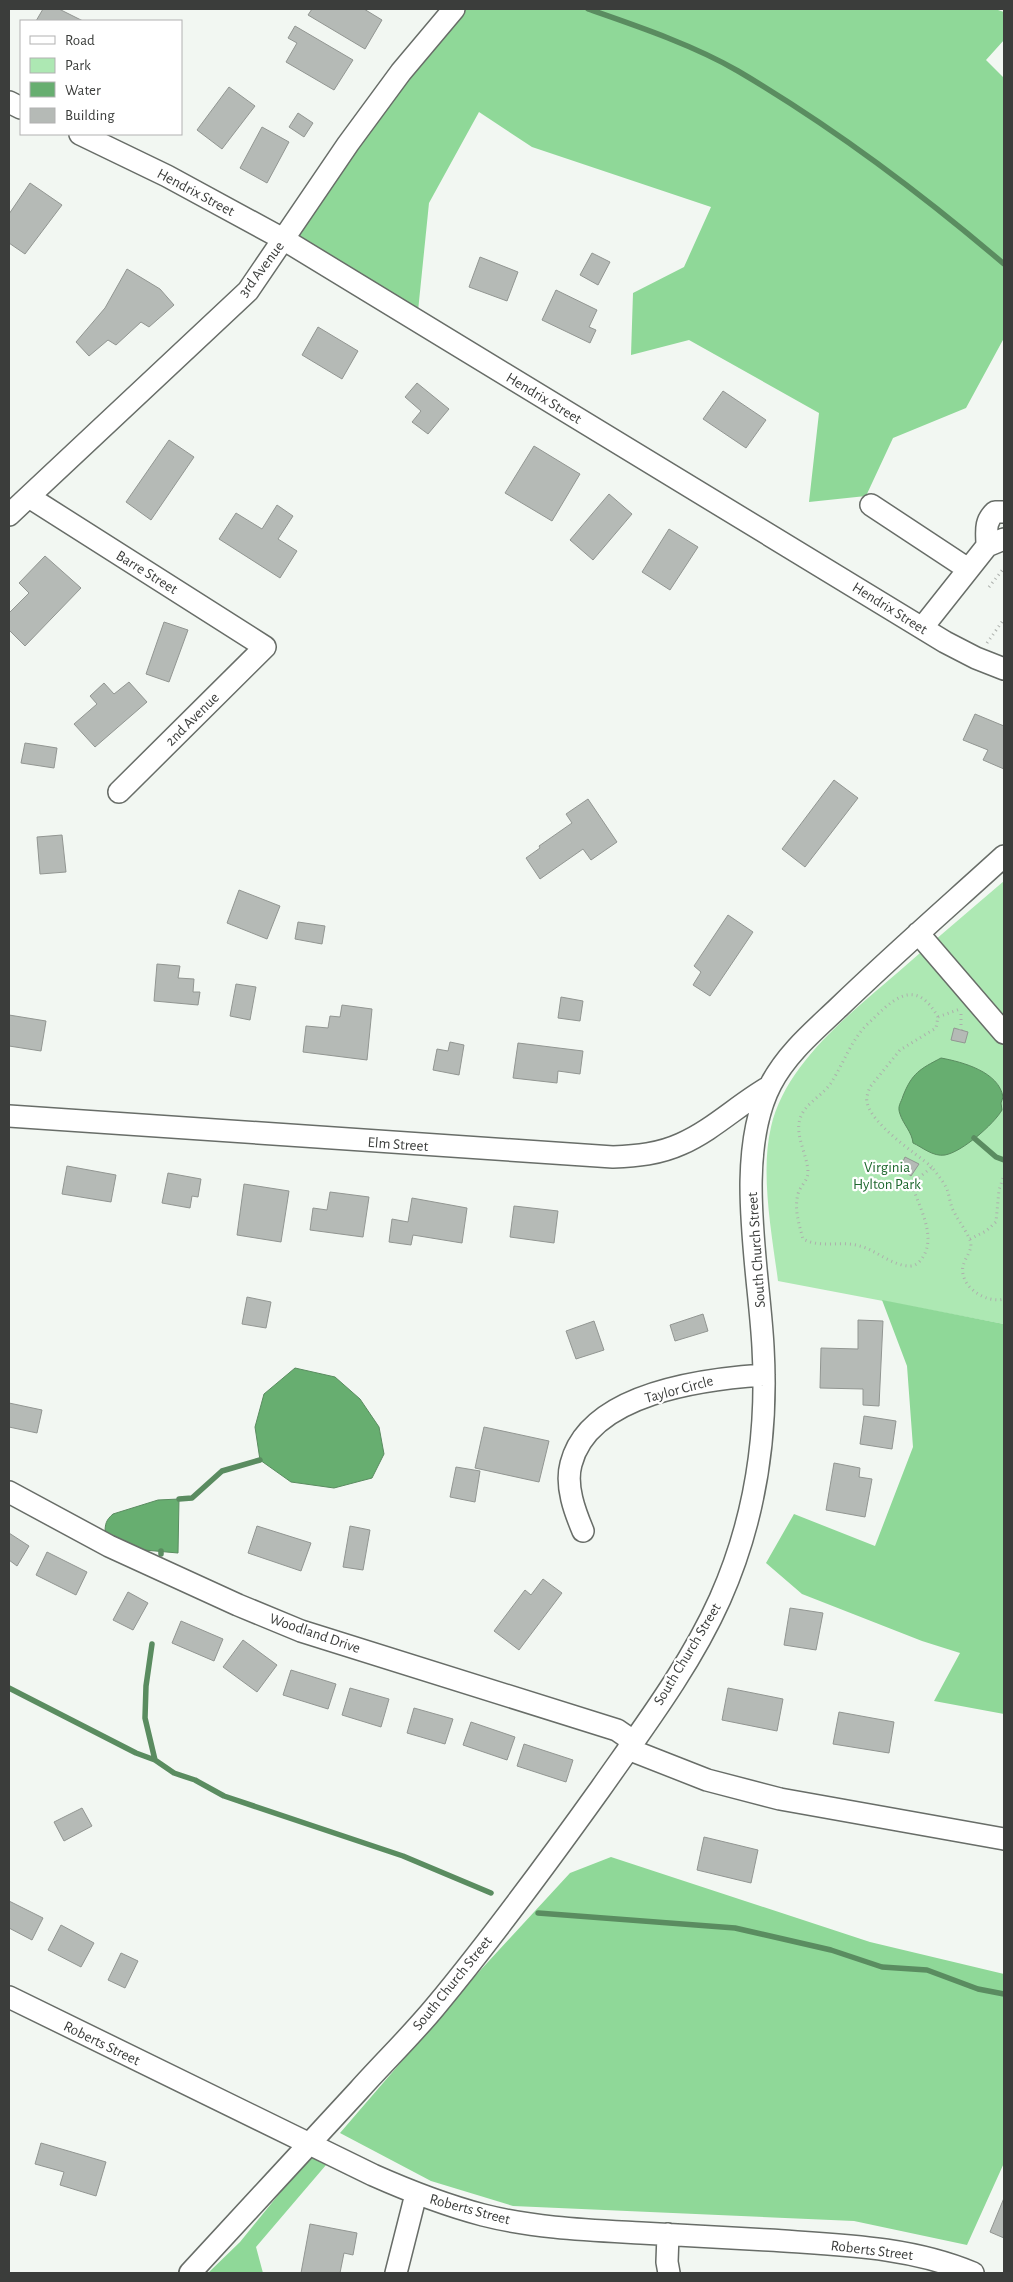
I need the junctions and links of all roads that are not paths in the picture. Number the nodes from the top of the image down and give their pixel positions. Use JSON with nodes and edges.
{"nodes":[{"id":1,"x":454,"y":9,"type":"edge"},
{"id":2,"x":82,"y":135,"type":"edge"},
{"id":3,"x":283,"y":239,"type":"junction"},
{"id":4,"x":29,"y":497,"type":"junction"},
{"id":5,"x":871,"y":505,"type":"dead end"},
{"id":6,"x":1004,"y":512,"type":"edge"},
{"id":7,"x":9,"y":516,"type":"edge"},
{"id":8,"x":996,"y":542,"type":"edge"},
{"id":9,"x":968,"y":569,"type":"junction"},
{"id":10,"x":922,"y":628,"type":"junction"},
{"id":11,"x":265,"y":646,"type":"joint"},
{"id":12,"x":1004,"y":669,"type":"edge"},
{"id":13,"x":120,"y":792,"type":"dead end"},
{"id":14,"x":1004,"y":856,"type":"edge"},
{"id":15,"x":918,"y":933,"type":"junction"},
{"id":16,"x":1004,"y":1033,"type":"edge"},
{"id":17,"x":769,"y":1087,"type":"junction"},
{"id":18,"x":9,"y":1116,"type":"edge"},
{"id":19,"x":764,"y":1375,"type":"junction"},
{"id":20,"x":9,"y":1492,"type":"edge"},
{"id":21,"x":583,"y":1531,"type":"dead end"},
{"id":22,"x":631,"y":1745,"type":"junction"},
{"id":23,"x":1004,"y":1839,"type":"edge"},
{"id":24,"x":9,"y":1997,"type":"edge"},
{"id":25,"x":309,"y":2146,"type":"junction"},
{"id":26,"x":416,"y":2194,"type":"junction"},
{"id":27,"x":668,"y":2234,"type":"junction"},
{"id":28,"x":190,"y":2273,"type":"edge"},
{"id":29,"x":396,"y":2273,"type":"edge"},
{"id":30,"x":669,"y":2273,"type":"edge"},
{"id":31,"x":973,"y":2273,"type":"edge"}],
"edges":[{"from":1,"to":3,"type":"street","name":"3rd Avenue"},
{"from":2,"to":3,"type":"street","name":"Hendrix Street"},
{"from":3,"to":4,"type":"street","name":"3rd Avenue"},
{"from":3,"to":10,"type":"street","name":"Hendrix Street"},
{"from":4,"to":7,"type":"street","name":"3rd Avenue"},
{"from":4,"to":11,"type":"street","name":"Barre Street"},
{"from":5,"to":9,"type":"street"},
{"from":6,"to":8,"type":"street"},
{"from":8,"to":9,"type":"street"},
{"from":9,"to":10,"type":"street"},
{"from":10,"to":12,"type":"street","name":"Hendrix Street"},
{"from":11,"to":13,"type":"street","name":"2nd Avenue"},
{"from":14,"to":15,"type":"street","name":"South Church Street"},
{"from":15,"to":16,"type":"street"},
{"from":15,"to":17,"type":"street","name":"South Church Street"},
{"from":17,"to":18,"type":"street","name":"Elm Street"},
{"from":17,"to":19,"type":"street","name":"South Church Street"},
{"from":19,"to":21,"type":"street","name":"Taylor Circle"},
{"from":19,"to":22,"type":"street","name":"South Church Street"},
{"from":20,"to":22,"type":"street","name":"Woodland Drive"},
{"from":22,"to":23,"type":"street","name":"Woodland Drive"},
{"from":22,"to":25,"type":"street","name":"South Church Street"},
{"from":24,"to":25,"type":"street","name":"Roberts Street"},
{"from":25,"to":26,"type":"street","name":"Roberts Street"},
{"from":25,"to":28,"type":"street","name":"South Church Street"},
{"from":26,"to":27,"type":"street","name":"Roberts Street"},
{"from":26,"to":29,"type":"street"},
{"from":27,"to":30,"type":"street"},
{"from":27,"to":31,"type":"street","name":"Roberts Street"}]}
